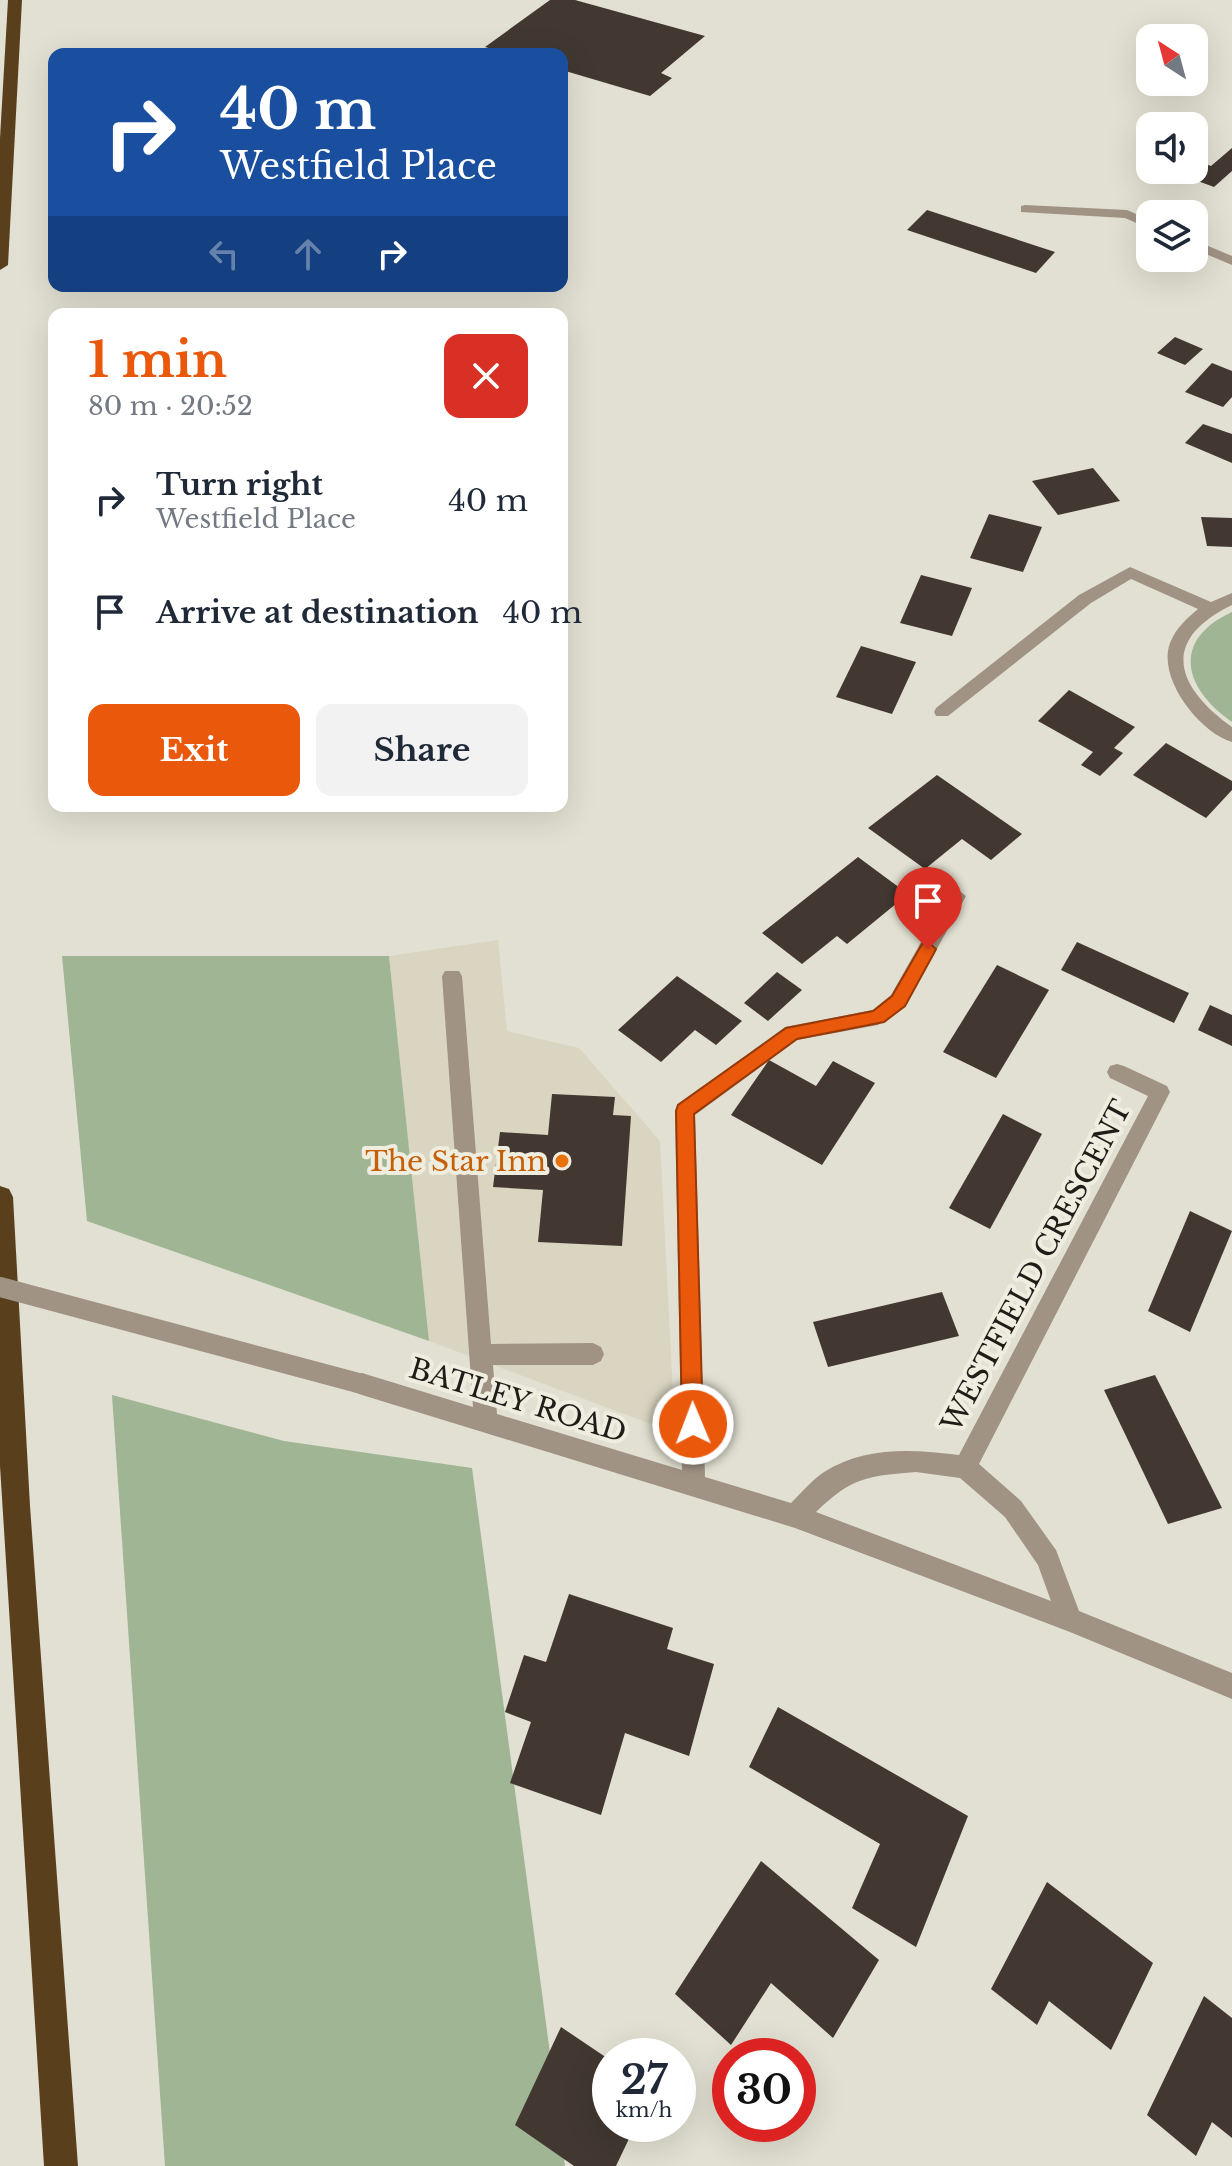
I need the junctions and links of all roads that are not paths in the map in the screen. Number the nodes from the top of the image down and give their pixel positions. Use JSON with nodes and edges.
{"nodes":[{"id":1,"x":15,"y":0,"type":"edge"},
{"id":2,"x":1025,"y":209,"type":"dead end"},
{"id":3,"x":1136,"y":218,"type":"edge"},
{"id":4,"x":1208,"y":250,"type":"edge"},
{"id":5,"x":1232,"y":261,"type":"edge"},
{"id":6,"x":0,"y":265,"type":"edge"},
{"id":7,"x":1232,"y":598,"type":"edge"},
{"id":8,"x":1210,"y":608,"type":"junction"},
{"id":9,"x":942,"y":712,"type":"dead end"},
{"id":10,"x":1232,"y":736,"type":"edge"},
{"id":11,"x":957,"y":896,"type":"dead end"},
{"id":12,"x":452,"y":976,"type":"dead end"},
{"id":13,"x":1117,"y":1072,"type":"dead end"},
{"id":14,"x":0,"y":1197,"type":"edge"},
{"id":15,"x":0,"y":1287,"type":"edge"},
{"id":16,"x":593,"y":1354,"type":"dead end"},
{"id":17,"x":481,"y":1355,"type":"junction"},
{"id":18,"x":486,"y":1422,"type":"junction"},
{"id":19,"x":965,"y":1467,"type":"junction"},
{"id":20,"x":694,"y":1486,"type":"junction"},
{"id":21,"x":795,"y":1516,"type":"junction"},
{"id":22,"x":1070,"y":1620,"type":"junction"},
{"id":23,"x":1232,"y":1686,"type":"edge"},
{"id":24,"x":61,"y":2166,"type":"edge"}],
"edges":[{"from":1,"to":6,"type":"highway"},
{"from":2,"to":3,"type":"street"},
{"from":4,"to":5,"type":"street"},
{"from":7,"to":8,"type":"street"},
{"from":8,"to":9,"type":"street"},
{"from":8,"to":10,"type":"street"},
{"from":11,"to":20,"type":"street"},
{"from":12,"to":17,"type":"street"},
{"from":13,"to":19,"type":"street","name":"WESTFIELD CRESCENT"},
{"from":14,"to":24,"type":"highway"},
{"from":15,"to":18,"type":"street","name":"BATLEY ROAD","bridge":true},
{"from":16,"to":17,"type":"street"},
{"from":17,"to":18,"type":"street"},
{"from":18,"to":20,"type":"street","name":"BATLEY ROAD"},
{"from":19,"to":21,"type":"street","name":"WESTFIELD CRESCENT"},
{"from":19,"to":22,"type":"street","name":"WESTFIELD CRESCENT"},
{"from":20,"to":21,"type":"street","name":"BATLEY ROAD"},
{"from":21,"to":22,"type":"street","name":"BATLEY ROAD"},
{"from":22,"to":23,"type":"street","name":"BATLEY ROAD"}]}
